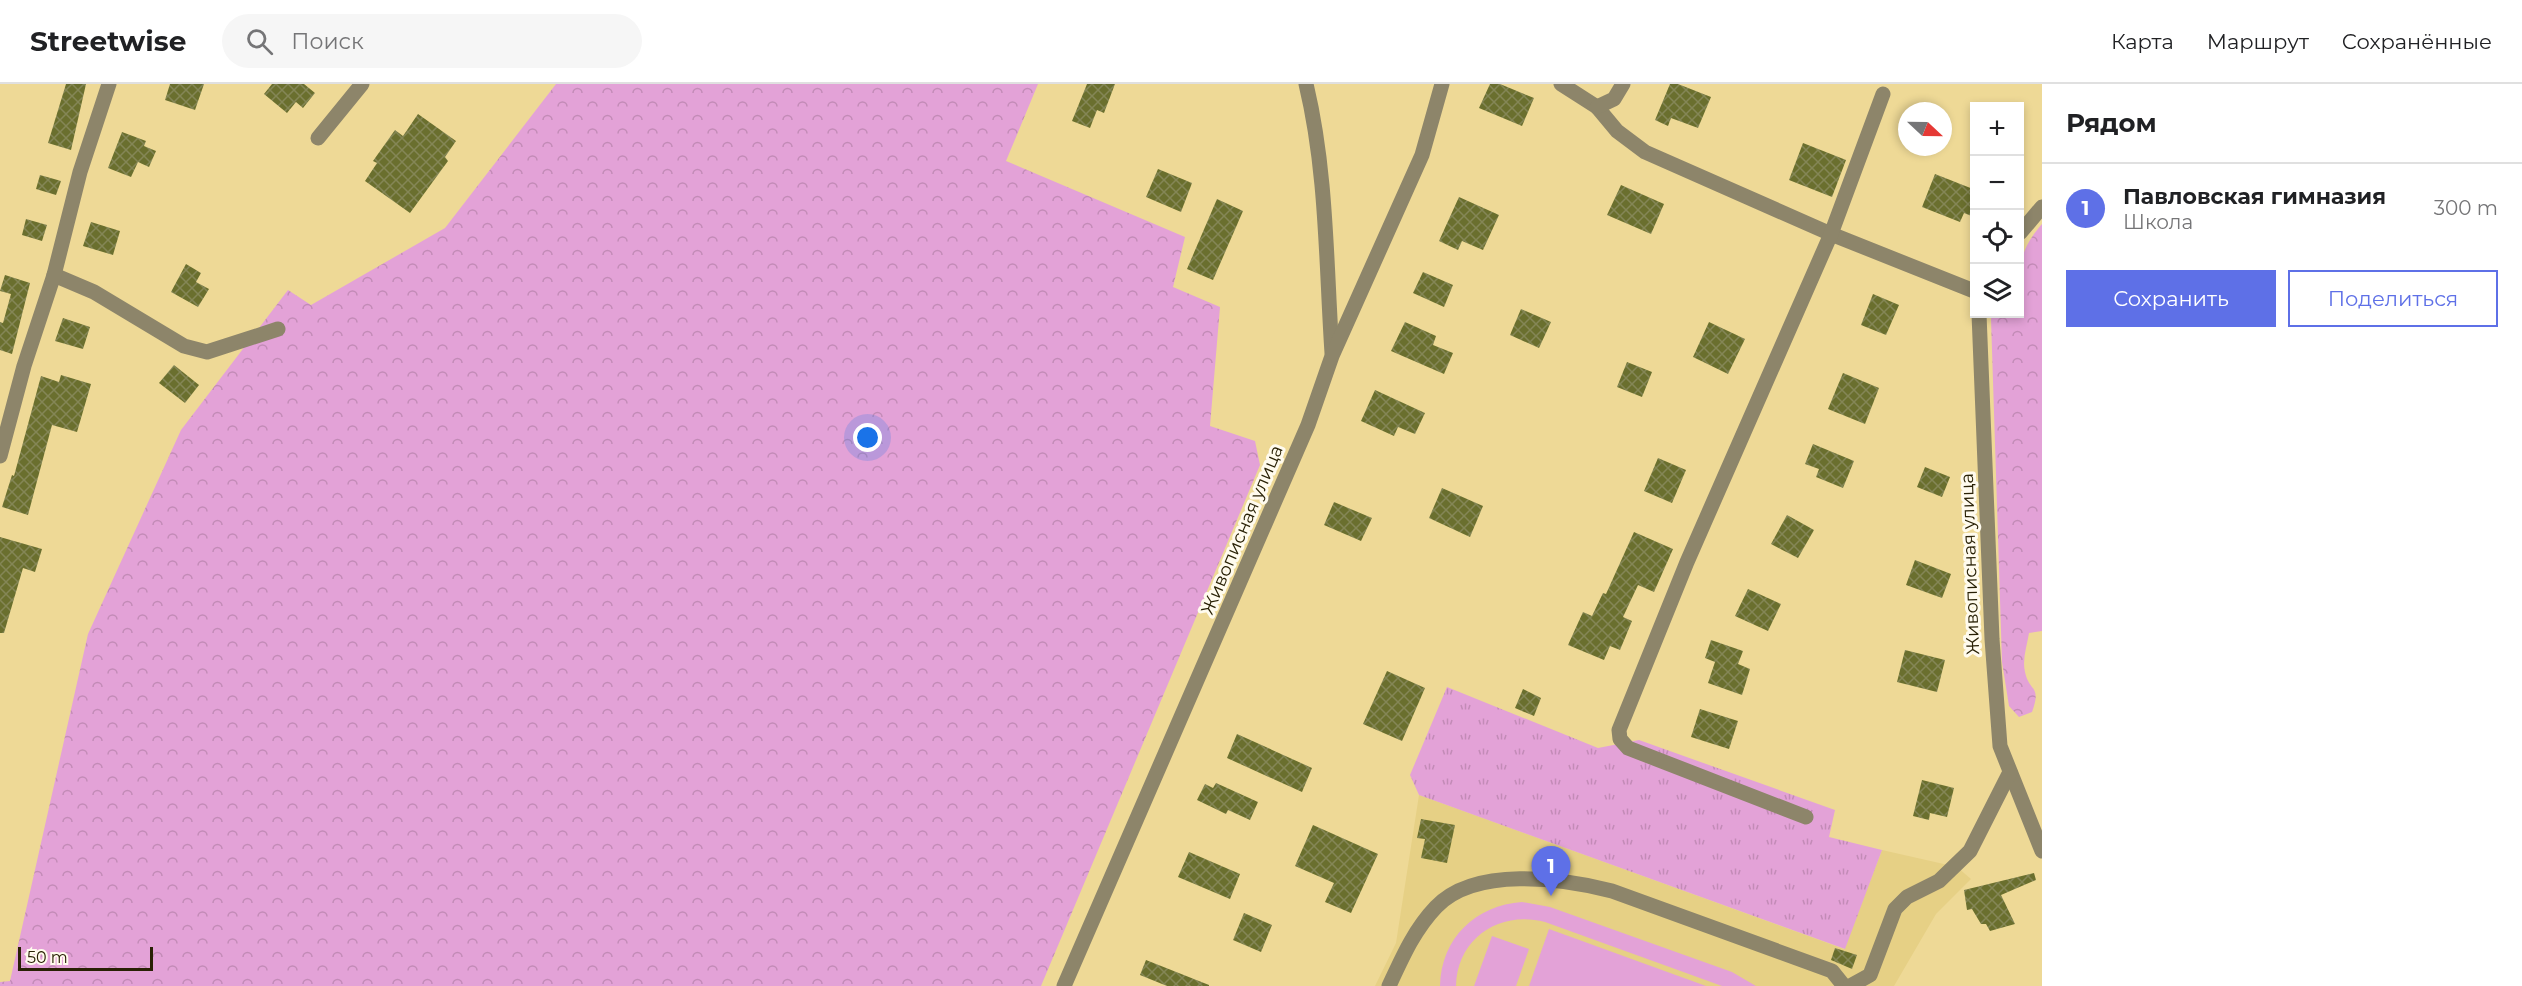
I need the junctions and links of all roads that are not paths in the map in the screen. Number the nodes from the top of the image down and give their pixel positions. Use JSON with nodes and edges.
{"nodes":[{"id":1,"x":109,"y":84,"type":"edge"},
{"id":2,"x":362,"y":84,"type":"edge"},
{"id":3,"x":1306,"y":84,"type":"edge"},
{"id":4,"x":1442,"y":84,"type":"edge"},
{"id":5,"x":1561,"y":84,"type":"edge"},
{"id":6,"x":1623,"y":84,"type":"edge"},
{"id":7,"x":1883,"y":94,"type":"dead end"},
{"id":8,"x":1597,"y":107,"type":"junction"},
{"id":9,"x":318,"y":138,"type":"dead end"},
{"id":10,"x":2042,"y":207,"type":"edge"},
{"id":11,"x":2024,"y":227,"type":"edge"},
{"id":12,"x":1831,"y":234,"type":"junction"},
{"id":13,"x":54,"y":275,"type":"junction"},
{"id":14,"x":1970,"y":289,"type":"edge"},
{"id":15,"x":1979,"y":318,"type":"edge"},
{"id":16,"x":278,"y":329,"type":"dead end"},
{"id":17,"x":1332,"y":356,"type":"junction"},
{"id":18,"x":0,"y":456,"type":"edge"},
{"id":19,"x":2010,"y":772,"type":"junction"},
{"id":20,"x":1806,"y":817,"type":"dead end"},
{"id":21,"x":2042,"y":851,"type":"edge"},
{"id":22,"x":1064,"y":986,"type":"edge"},
{"id":23,"x":1389,"y":986,"type":"edge"},
{"id":24,"x":1844,"y":986,"type":"edge"},
{"id":25,"x":1850,"y":986,"type":"edge"}],
"edges":[{"from":1,"to":13,"type":"street"},
{"from":2,"to":9,"type":"street"},
{"from":3,"to":17,"type":"street"},
{"from":4,"to":17,"type":"street","name":"Живописная улица"},
{"from":5,"to":8,"type":"street"},
{"from":6,"to":8,"type":"street"},
{"from":7,"to":12,"type":"street"},
{"from":8,"to":12,"type":"street"},
{"from":10,"to":11,"type":"street"},
{"from":12,"to":14,"type":"street"},
{"from":12,"to":20,"type":"street"},
{"from":13,"to":16,"type":"street"},
{"from":13,"to":18,"type":"street"},
{"from":15,"to":19,"type":"street","name":"Живописная улица"},
{"from":17,"to":22,"type":"street","name":"Живописная улица"},
{"from":19,"to":21,"type":"street","name":"Живописная улица"},
{"from":19,"to":25,"type":"street"},
{"from":23,"to":24,"type":"street"}]}
